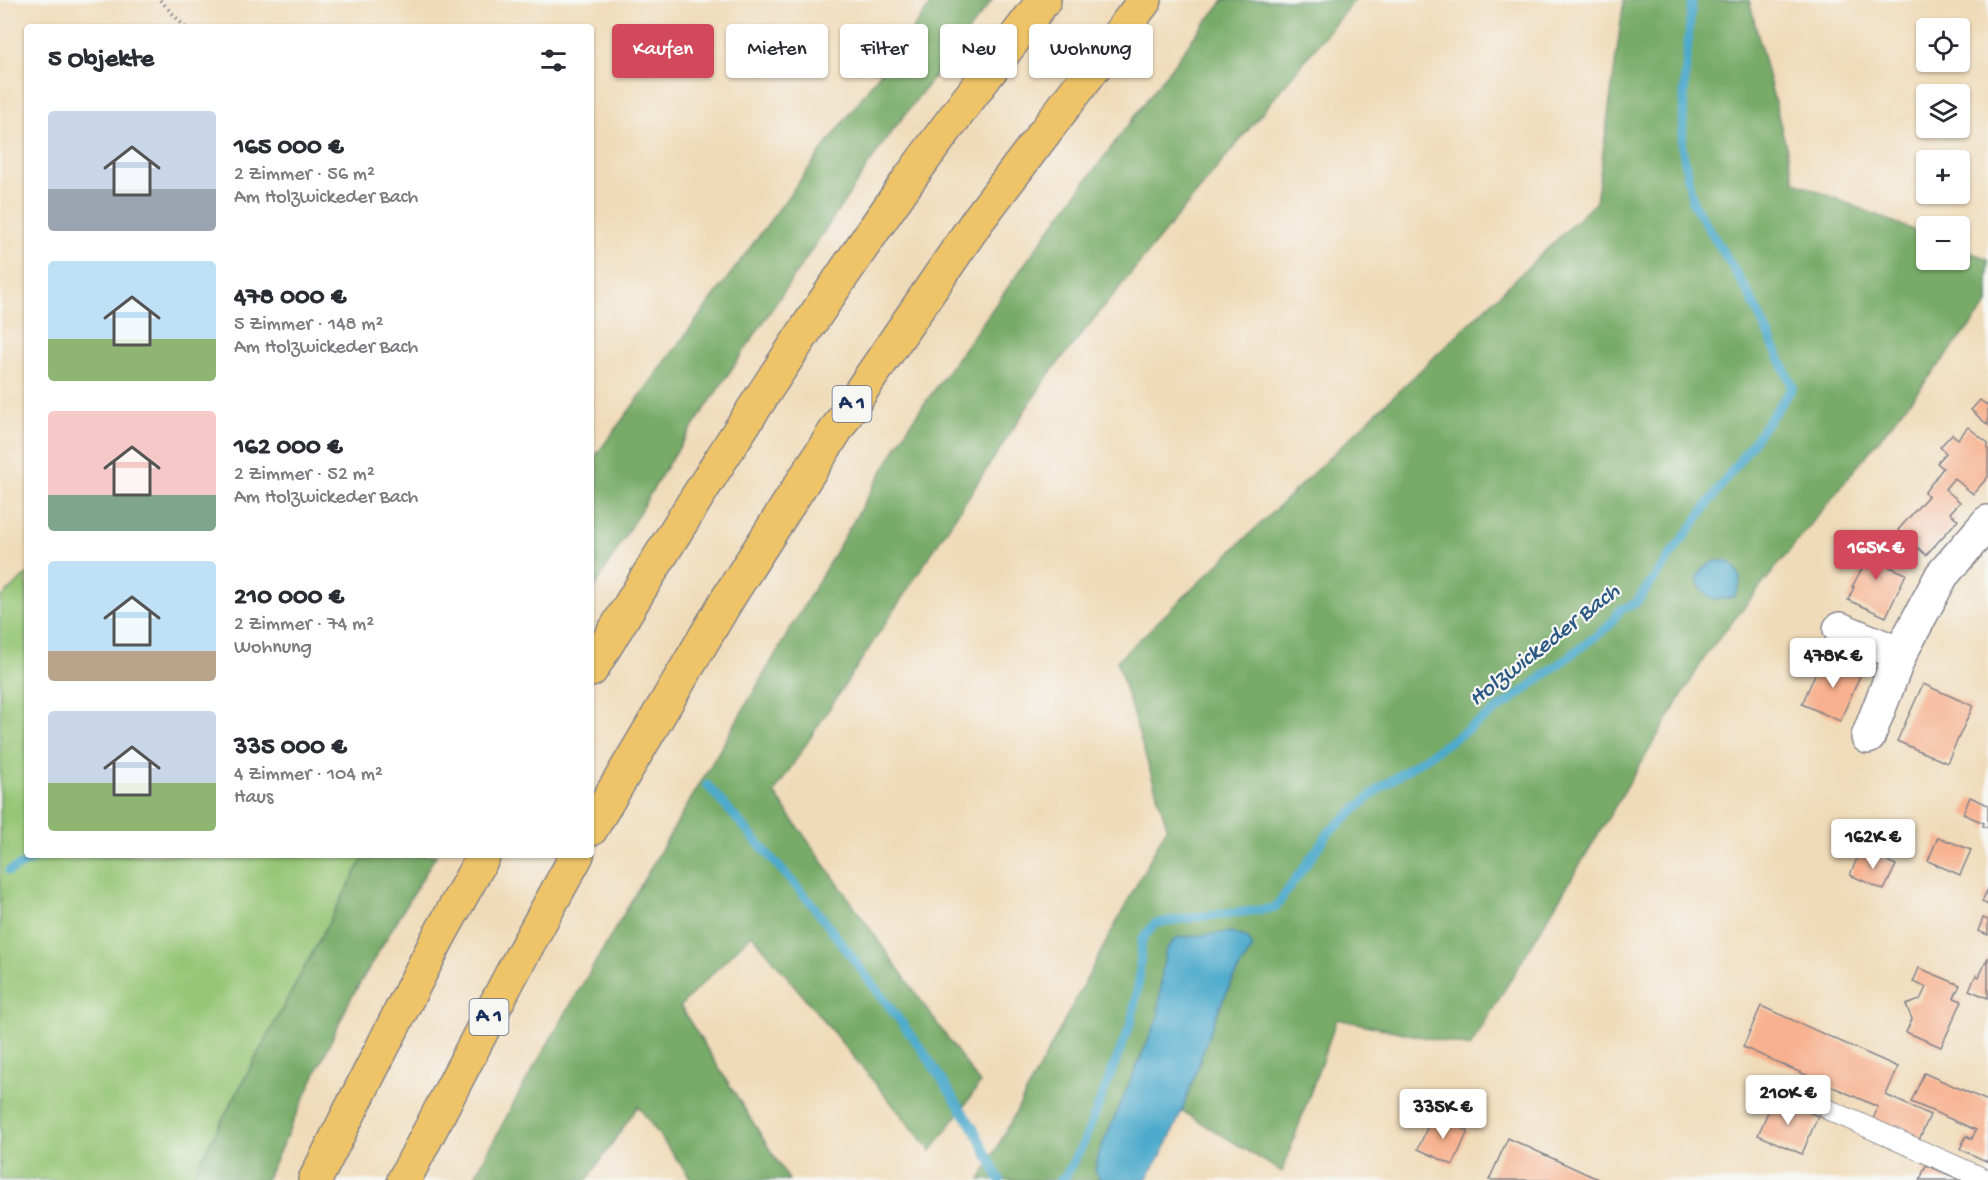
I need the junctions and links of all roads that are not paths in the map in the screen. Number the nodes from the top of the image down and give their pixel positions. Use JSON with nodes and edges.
{"nodes":[{"id":1,"x":1044,"y":0,"type":"edge"},
{"id":2,"x":1145,"y":0,"type":"edge"},
{"id":3,"x":1988,"y":522,"type":"edge"},
{"id":4,"x":1840,"y":629,"type":"dead end"},
{"id":5,"x":1900,"y":654,"type":"junction"},
{"id":6,"x":594,"y":665,"type":"edge"},
{"id":7,"x":1868,"y":737,"type":"dead end"},
{"id":8,"x":594,"y":825,"type":"edge"},
{"id":9,"x":482,"y":858,"type":"edge"},
{"id":10,"x":575,"y":858,"type":"edge"},
{"id":11,"x":1830,"y":1110,"type":"dead end"},
{"id":12,"x":315,"y":1180,"type":"edge"},
{"id":13,"x":404,"y":1180,"type":"edge"},
{"id":14,"x":1987,"y":1180,"type":"edge"}],
"edges":[{"from":1,"to":6,"type":"highway"},
{"from":2,"to":8,"type":"highway","number":"A 1"},
{"from":3,"to":5,"type":"street"},
{"from":4,"to":5,"type":"street"},
{"from":5,"to":7,"type":"street"},
{"from":9,"to":12,"type":"highway"},
{"from":10,"to":13,"type":"highway","number":"A 1"},
{"from":11,"to":14,"type":"lane"}]}
